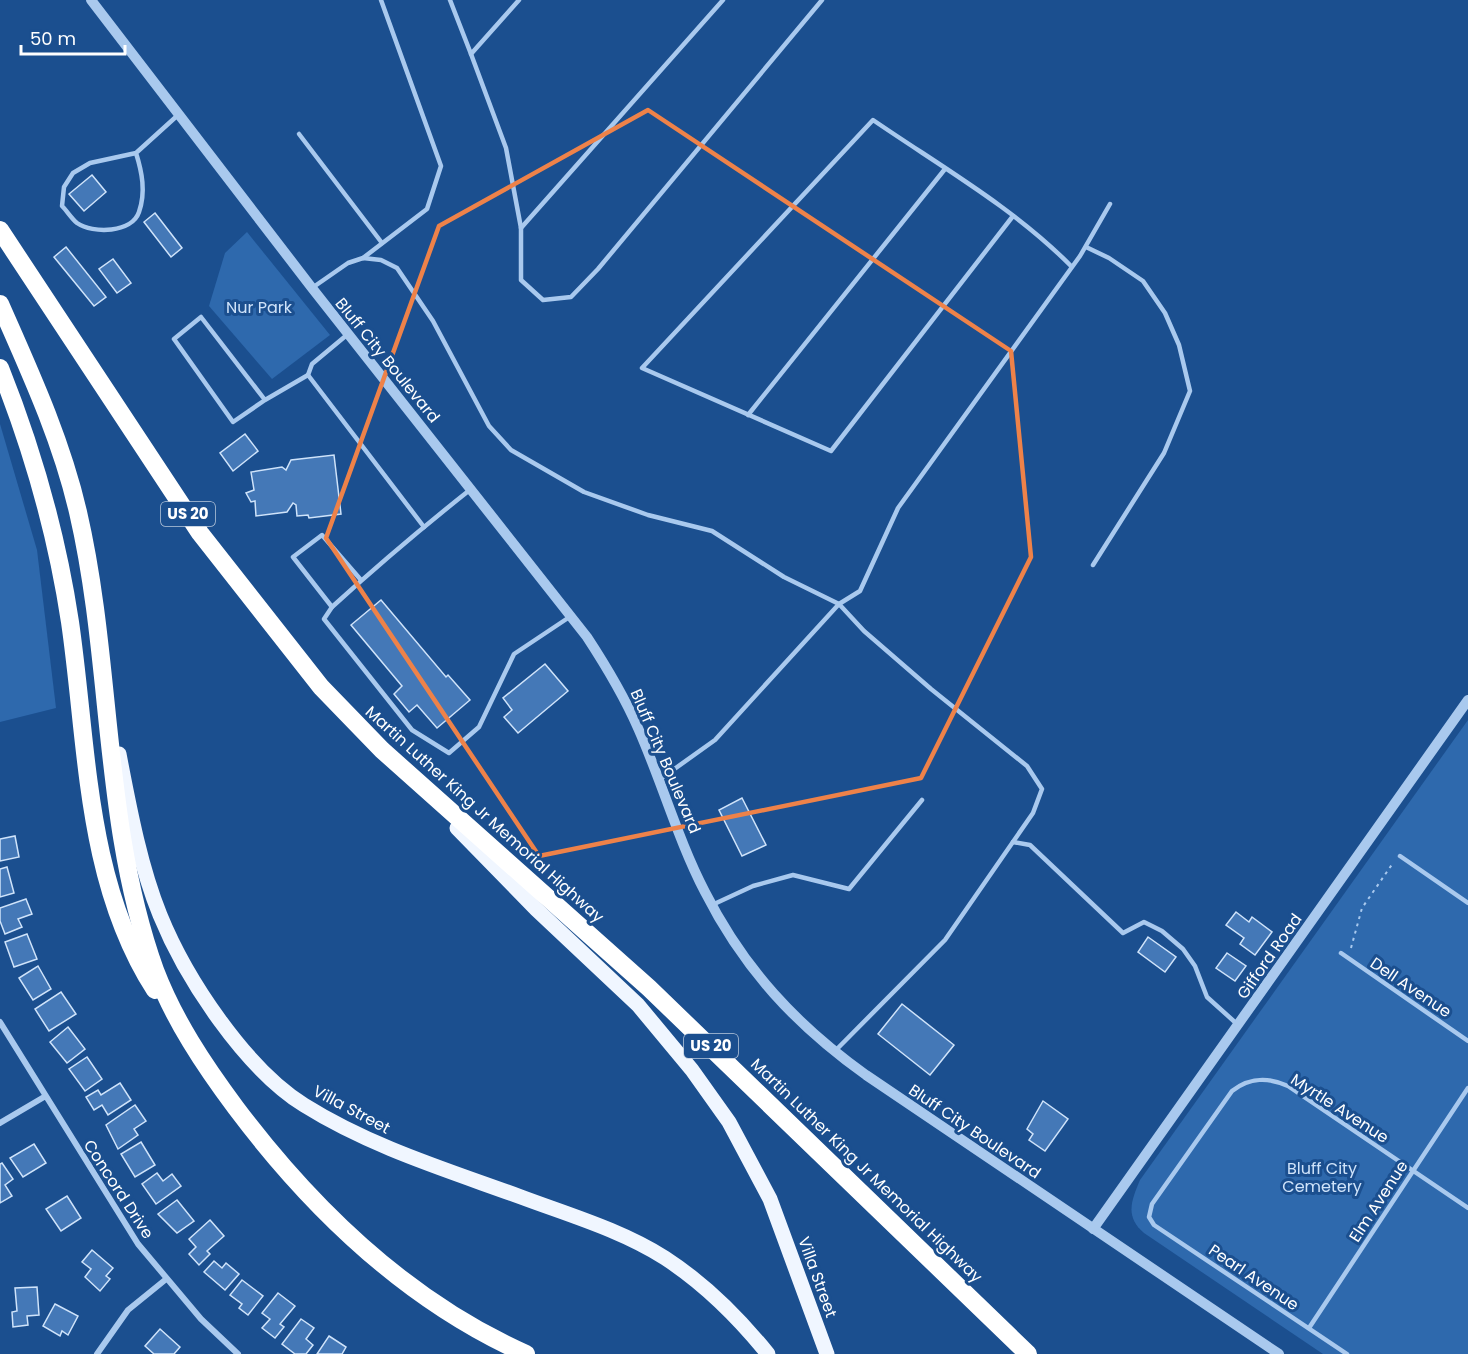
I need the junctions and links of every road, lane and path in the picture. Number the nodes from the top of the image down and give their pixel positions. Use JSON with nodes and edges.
{"nodes":[{"id":1,"x":91,"y":0,"type":"edge"},
{"id":2,"x":381,"y":0,"type":"edge"},
{"id":3,"x":450,"y":0,"type":"edge"},
{"id":4,"x":519,"y":0,"type":"edge"},
{"id":5,"x":723,"y":0,"type":"edge"},
{"id":6,"x":822,"y":0,"type":"edge"},
{"id":7,"x":471,"y":54,"type":"junction"},
{"id":8,"x":178,"y":115,"type":"junction"},
{"id":9,"x":299,"y":134,"type":"dead end"},
{"id":10,"x":136,"y":153,"type":"junction"},
{"id":11,"x":945,"y":169,"type":"junction"},
{"id":12,"x":1110,"y":204,"type":"dead end"},
{"id":13,"x":1013,"y":216,"type":"junction"},
{"id":14,"x":521,"y":228,"type":"junction"},
{"id":15,"x":0,"y":230,"type":"edge"},
{"id":16,"x":382,"y":243,"type":"junction"},
{"id":17,"x":1086,"y":247,"type":"junction"},
{"id":18,"x":363,"y":258,"type":"junction"},
{"id":19,"x":1071,"y":266,"type":"junction"},
{"id":20,"x":312,"y":288,"type":"junction"},
{"id":21,"x":0,"y":304,"type":"edge"},
{"id":22,"x":348,"y":333,"type":"junction"},
{"id":23,"x":0,"y":368,"type":"edge"},
{"id":24,"x":308,"y":375,"type":"junction"},
{"id":25,"x":265,"y":400,"type":"junction"},
{"id":26,"x":748,"y":415,"type":"junction"},
{"id":27,"x":472,"y":488,"type":"junction"},
{"id":28,"x":424,"y":527,"type":"junction"},
{"id":29,"x":1092,"y":565,"type":"dead end"},
{"id":30,"x":361,"y":580,"type":"junction"},
{"id":31,"x":839,"y":604,"type":"junction"},
{"id":32,"x":332,"y":608,"type":"junction"},
{"id":33,"x":571,"y":616,"type":"junction"},
{"id":34,"x":103,"y":681,"type":"junction"},
{"id":35,"x":1468,"y":700,"type":"edge"},
{"id":36,"x":382,"y":750,"type":"junction"},
{"id":37,"x":659,"y":780,"type":"junction"},
{"id":38,"x":922,"y":800,"type":"dead end"},
{"id":39,"x":1013,"y":842,"type":"junction"},
{"id":40,"x":1401,"y":855,"type":"joint"},
{"id":41,"x":1468,"y":903,"type":"edge"},
{"id":42,"x":712,"y":905,"type":"junction"},
{"id":43,"x":1341,"y":953,"type":"dead end"},
{"id":44,"x":1349,"y":959,"type":"junction"},
{"id":45,"x":0,"y":1022,"type":"edge"},
{"id":46,"x":1239,"y":1026,"type":"junction"},
{"id":47,"x":1468,"y":1041,"type":"edge"},
{"id":48,"x":834,"y":1052,"type":"junction"},
{"id":49,"x":197,"y":1056,"type":"junction"},
{"id":50,"x":1468,"y":1088,"type":"edge"},
{"id":51,"x":44,"y":1096,"type":"junction"},
{"id":52,"x":0,"y":1122,"type":"edge"},
{"id":53,"x":1413,"y":1170,"type":"junction"},
{"id":54,"x":1468,"y":1208,"type":"edge"},
{"id":55,"x":1149,"y":1217,"type":"joint"},
{"id":56,"x":1093,"y":1229,"type":"junction"},
{"id":57,"x":165,"y":1280,"type":"junction"},
{"id":58,"x":1309,"y":1328,"type":"junction"},
{"id":59,"x":97,"y":1354,"type":"edge"},
{"id":60,"x":238,"y":1354,"type":"edge"},
{"id":61,"x":526,"y":1354,"type":"edge"},
{"id":62,"x":768,"y":1354,"type":"edge"},
{"id":63,"x":827,"y":1354,"type":"edge"},
{"id":64,"x":1028,"y":1354,"type":"edge"},
{"id":65,"x":1279,"y":1354,"type":"edge"},
{"id":66,"x":1347,"y":1354,"type":"edge"}],
"edges":[{"from":1,"to":8,"type":"street","name":"Bluff City Boulevard"},
{"from":2,"to":16,"type":"lane"},
{"from":3,"to":7,"type":"lane"},
{"from":4,"to":7,"type":"lane"},
{"from":5,"to":14,"type":"lane"},
{"from":6,"to":14,"type":"lane"},
{"from":7,"to":14,"type":"lane"},
{"from":8,"to":10,"type":"lane"},
{"from":8,"to":20,"type":"street","name":"Bluff City Boulevard"},
{"from":9,"to":16,"type":"lane"},
{"from":10,"to":10,"type":"lane"},
{"from":11,"to":13,"type":"lane"},
{"from":11,"to":26,"type":"lane"},
{"from":11,"to":26,"type":"lane"},
{"from":12,"to":17,"type":"lane"},
{"from":13,"to":19,"type":"lane"},
{"from":13,"to":26,"type":"lane"},
{"from":15,"to":36,"type":"highway","name":"Martin Luther King Jr Memorial Highway","number":"US 20"},
{"from":16,"to":18,"type":"lane"},
{"from":17,"to":19,"type":"lane"},
{"from":17,"to":29,"type":"lane"},
{"from":18,"to":20,"type":"lane"},
{"from":18,"to":31,"type":"lane"},
{"from":19,"to":31,"type":"lane"},
{"from":20,"to":22,"type":"street","name":"Bluff City Boulevard"},
{"from":21,"to":34,"type":"highway"},
{"from":22,"to":24,"type":"lane"},
{"from":22,"to":27,"type":"street","name":"Bluff City Boulevard"},
{"from":23,"to":49,"type":"highway"},
{"from":24,"to":25,"type":"lane"},
{"from":24,"to":28,"type":"lane"},
{"from":25,"to":25,"type":"lane"},
{"from":27,"to":28,"type":"lane"},
{"from":27,"to":33,"type":"street","name":"Bluff City Boulevard"},
{"from":28,"to":30,"type":"lane"},
{"from":30,"to":32,"type":"lane"},
{"from":30,"to":32,"type":"lane"},
{"from":31,"to":37,"type":"lane"},
{"from":31,"to":39,"type":"lane"},
{"from":32,"to":33,"type":"lane"},
{"from":33,"to":37,"type":"street","name":"Bluff City Boulevard"},
{"from":34,"to":49,"type":"highway"},
{"from":34,"to":62,"type":"main road","name":"Villa Street"},
{"from":35,"to":46,"type":"street","name":"Gifford Road"},
{"from":36,"to":63,"type":"main road","name":"Villa Street"},
{"from":36,"to":64,"type":"highway","name":"Martin Luther King Jr Memorial Highway","number":"US 20"},
{"from":37,"to":42,"type":"street","name":"Bluff City Boulevard"},
{"from":38,"to":42,"type":"lane"},
{"from":39,"to":46,"type":"lane"},
{"from":39,"to":48,"type":"lane"},
{"from":40,"to":41,"type":"lane"},
{"from":40,"to":44,"type":"path"},
{"from":42,"to":48,"type":"street","name":"Bluff City Boulevard"},
{"from":43,"to":44,"type":"lane","name":"Dell Avenue"},
{"from":44,"to":47,"type":"lane","name":"Dell Avenue"},
{"from":45,"to":51,"type":"street","name":"Concord Drive"},
{"from":46,"to":56,"type":"street","name":"Gifford Road"},
{"from":48,"to":56,"type":"street","name":"Bluff City Boulevard"},
{"from":49,"to":61,"type":"highway"},
{"from":50,"to":53,"type":"lane","name":"Elm Avenue"},
{"from":51,"to":52,"type":"street"},
{"from":51,"to":57,"type":"street","name":"Concord Drive"},
{"from":53,"to":54,"type":"lane","name":"Myrtle Avenue"},
{"from":53,"to":55,"type":"lane","name":"Myrtle Avenue"},
{"from":53,"to":58,"type":"lane","name":"Elm Avenue"},
{"from":55,"to":58,"type":"lane","name":"Pearl Avenue"},
{"from":56,"to":65,"type":"street","name":"Bluff City Boulevard"},
{"from":57,"to":59,"type":"street"},
{"from":57,"to":60,"type":"street","name":"Concord Drive"},
{"from":58,"to":66,"type":"lane","name":"Pearl Avenue"}]}
